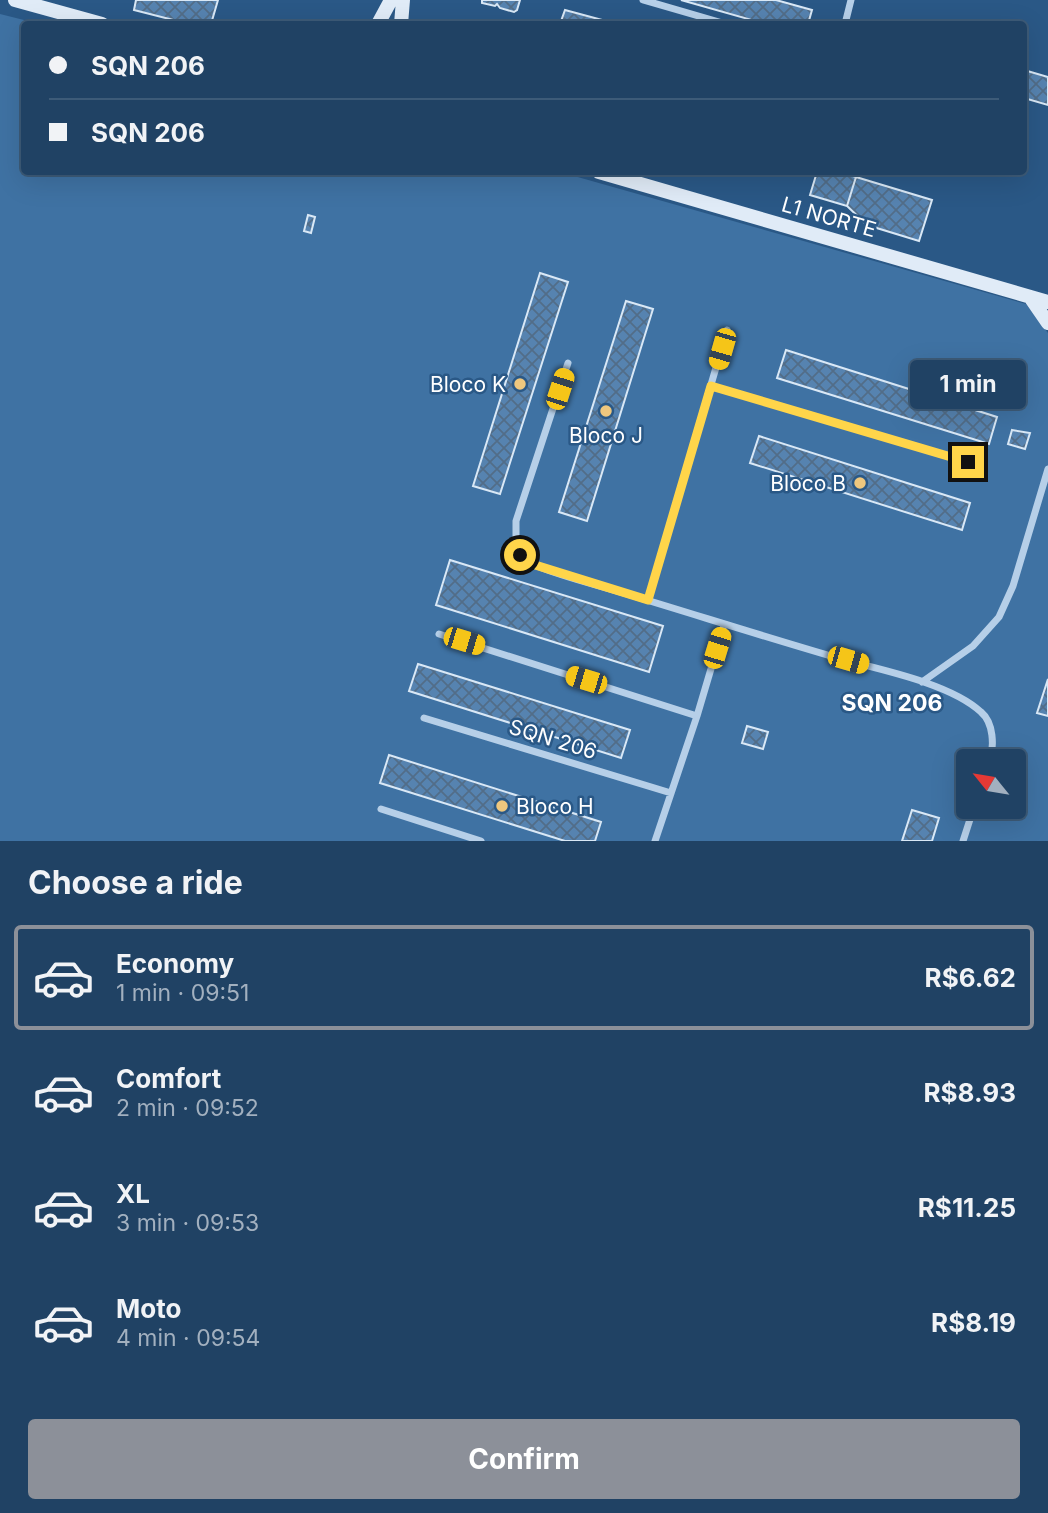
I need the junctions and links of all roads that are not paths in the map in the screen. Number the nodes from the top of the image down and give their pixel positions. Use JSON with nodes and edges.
{"nodes":[{"id":1,"x":15,"y":0,"type":"edge"},
{"id":2,"x":391,"y":0,"type":"edge"},
{"id":3,"x":403,"y":0,"type":"edge"},
{"id":4,"x":643,"y":0,"type":"edge"},
{"id":5,"x":851,"y":0,"type":"edge"},
{"id":6,"x":91,"y":21,"type":"edge"},
{"id":7,"x":380,"y":21,"type":"edge"},
{"id":8,"x":401,"y":21,"type":"edge"},
{"id":9,"x":716,"y":21,"type":"edge"},
{"id":10,"x":846,"y":21,"type":"edge"},
{"id":11,"x":609,"y":175,"type":"edge"},
{"id":12,"x":1030,"y":298,"type":"junction"},
{"id":13,"x":1048,"y":302,"type":"edge"},
{"id":14,"x":1048,"y":323,"type":"edge"},
{"id":15,"x":727,"y":330,"type":"dead end"},
{"id":16,"x":568,"y":363,"type":"dead end"},
{"id":17,"x":711,"y":386,"type":"junction"},
{"id":18,"x":968,"y":462,"type":"dead end"},
{"id":19,"x":1048,"y":469,"type":"edge"},
{"id":20,"x":648,"y":600,"type":"junction"},
{"id":21,"x":724,"y":625,"type":"junction"},
{"id":22,"x":439,"y":634,"type":"dead end"},
{"id":23,"x":922,"y":682,"type":"junction"},
{"id":24,"x":697,"y":716,"type":"junction"},
{"id":25,"x":424,"y":718,"type":"dead end"},
{"id":26,"x":993,"y":749,"type":"edge"},
{"id":27,"x":671,"y":793,"type":"junction"},
{"id":28,"x":381,"y":809,"type":"dead end"},
{"id":29,"x":970,"y":819,"type":"edge"},
{"id":30,"x":481,"y":841,"type":"edge"},
{"id":31,"x":655,"y":841,"type":"edge"},
{"id":32,"x":963,"y":841,"type":"edge"}],
"edges":[{"from":1,"to":6,"type":"street"},
{"from":2,"to":7,"type":"street"},
{"from":3,"to":8,"type":"street"},
{"from":4,"to":9,"type":"street"},
{"from":5,"to":10,"type":"street"},
{"from":11,"to":12,"type":"street","name":"L1 NORTE"},
{"from":12,"to":13,"type":"street","name":"L1 NORTE"},
{"from":12,"to":14,"type":"street"},
{"from":15,"to":17,"type":"street"},
{"from":16,"to":20,"type":"street"},
{"from":17,"to":18,"type":"street"},
{"from":17,"to":20,"type":"street"},
{"from":19,"to":23,"type":"street"},
{"from":20,"to":21,"type":"street"},
{"from":21,"to":23,"type":"street"},
{"from":21,"to":24,"type":"street"},
{"from":22,"to":24,"type":"street"},
{"from":23,"to":26,"type":"street"},
{"from":24,"to":27,"type":"street"},
{"from":25,"to":27,"type":"street","name":"SQN 206"},
{"from":27,"to":31,"type":"street"},
{"from":28,"to":30,"type":"street"},
{"from":29,"to":32,"type":"street"}]}
